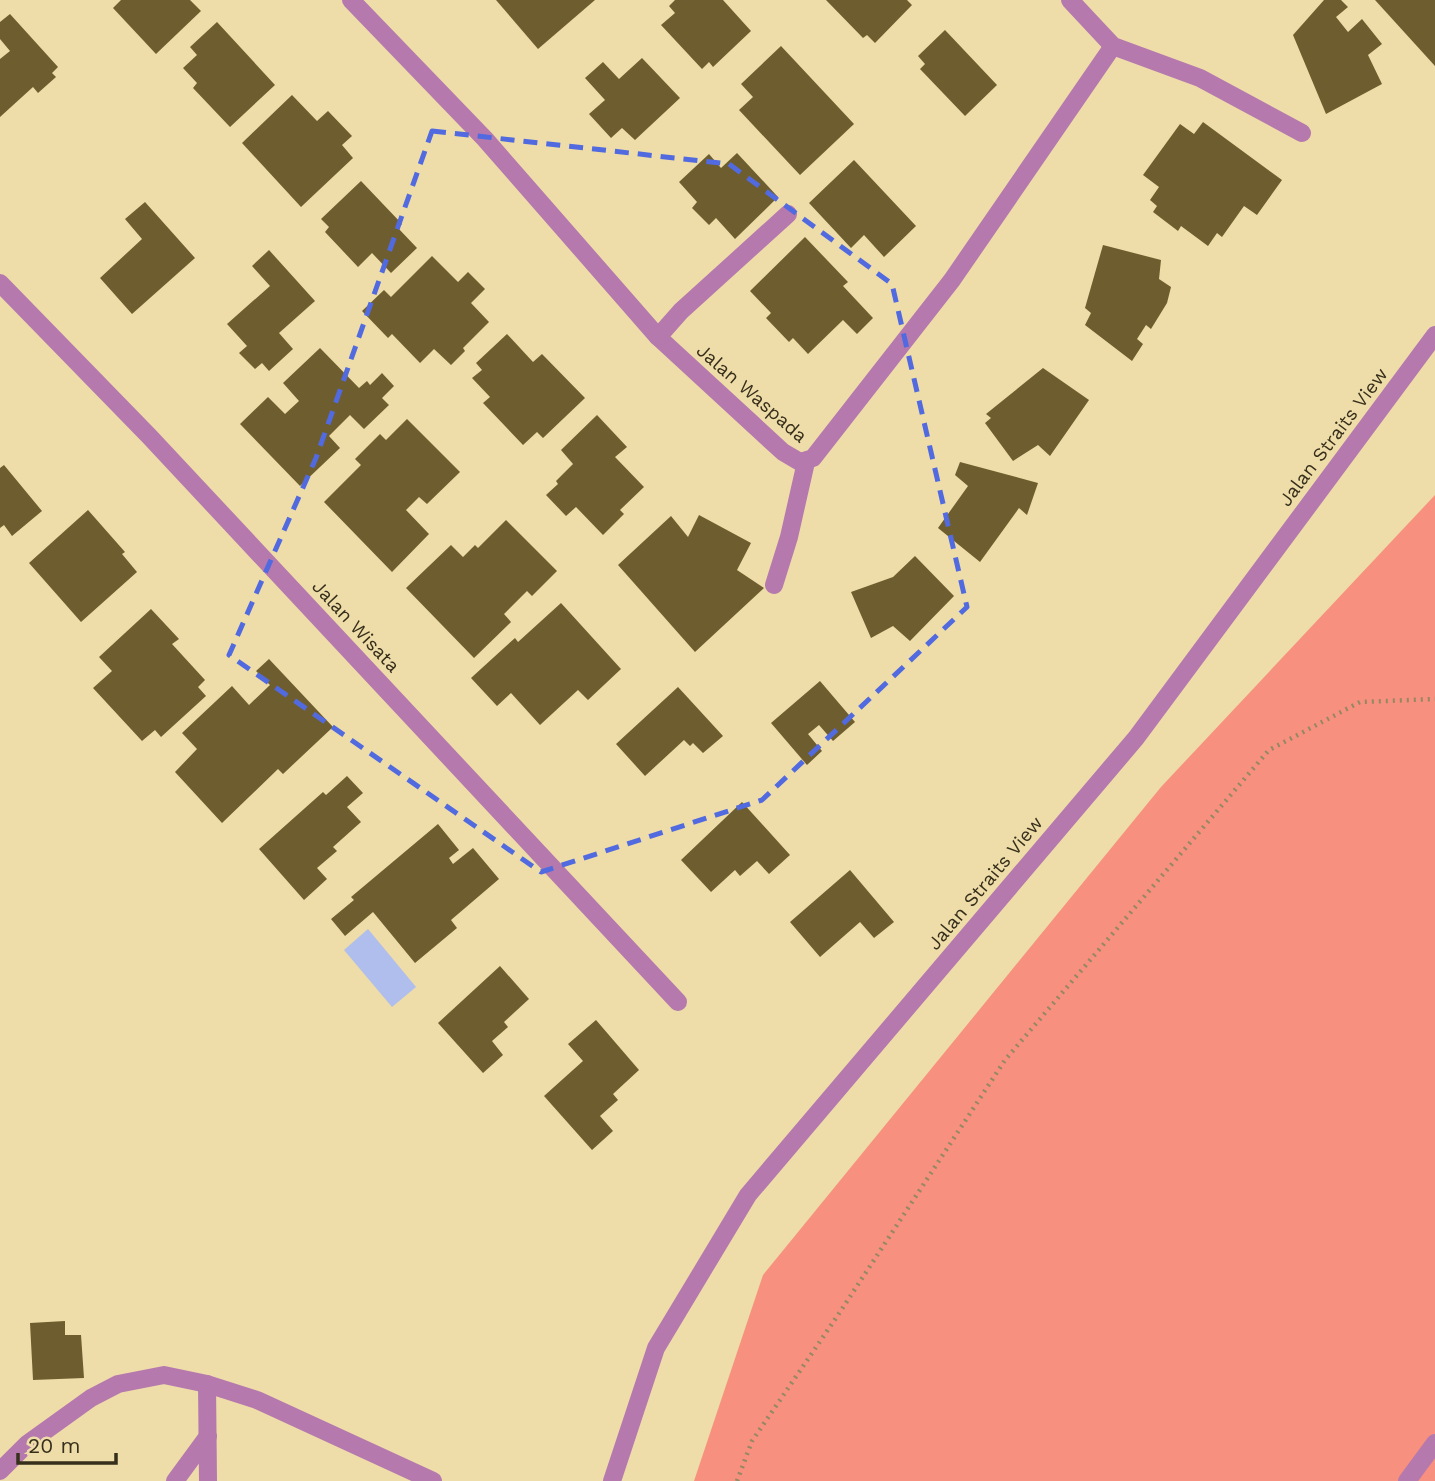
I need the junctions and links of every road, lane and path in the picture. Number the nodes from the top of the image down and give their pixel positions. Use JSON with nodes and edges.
{"nodes":[{"id":1,"x":351,"y":0,"type":"edge"},
{"id":2,"x":1070,"y":0,"type":"edge"},
{"id":3,"x":1114,"y":46,"type":"junction"},
{"id":4,"x":1302,"y":133,"type":"dead end"},
{"id":5,"x":788,"y":214,"type":"dead end"},
{"id":6,"x":0,"y":283,"type":"edge"},
{"id":7,"x":1435,"y":335,"type":"edge"},
{"id":8,"x":658,"y":337,"type":"junction"},
{"id":9,"x":806,"y":462,"type":"junction"},
{"id":10,"x":774,"y":585,"type":"dead end"},
{"id":11,"x":1435,"y":699,"type":"edge"},
{"id":12,"x":678,"y":1002,"type":"dead end"},
{"id":13,"x":208,"y":1384,"type":"junction"},
{"id":14,"x":208,"y":1436,"type":"junction"},
{"id":15,"x":1435,"y":1443,"type":"edge"},
{"id":16,"x":0,"y":1471,"type":"edge"},
{"id":17,"x":175,"y":1481,"type":"edge"},
{"id":18,"x":208,"y":1481,"type":"edge"},
{"id":19,"x":433,"y":1481,"type":"edge"},
{"id":20,"x":612,"y":1481,"type":"edge"},
{"id":21,"x":737,"y":1481,"type":"edge"},
{"id":22,"x":1407,"y":1481,"type":"edge"}],
"edges":[{"from":1,"to":8,"type":"street","name":"Jalan Waspada"},
{"from":2,"to":3,"type":"street"},
{"from":3,"to":4,"type":"street"},
{"from":3,"to":9,"type":"street","name":"Jalan Waspada"},
{"from":5,"to":8,"type":"street"},
{"from":6,"to":12,"type":"street","name":"Jalan Wisata"},
{"from":7,"to":20,"type":"street","name":"Jalan Straits View"},
{"from":8,"to":9,"type":"street","name":"Jalan Waspada"},
{"from":9,"to":10,"type":"street"},
{"from":11,"to":21,"type":"path"},
{"from":13,"to":14,"type":"street"},
{"from":13,"to":16,"type":"street"},
{"from":13,"to":19,"type":"street"},
{"from":14,"to":17,"type":"street"},
{"from":14,"to":18,"type":"street"},
{"from":15,"to":22,"type":"street"}]}
